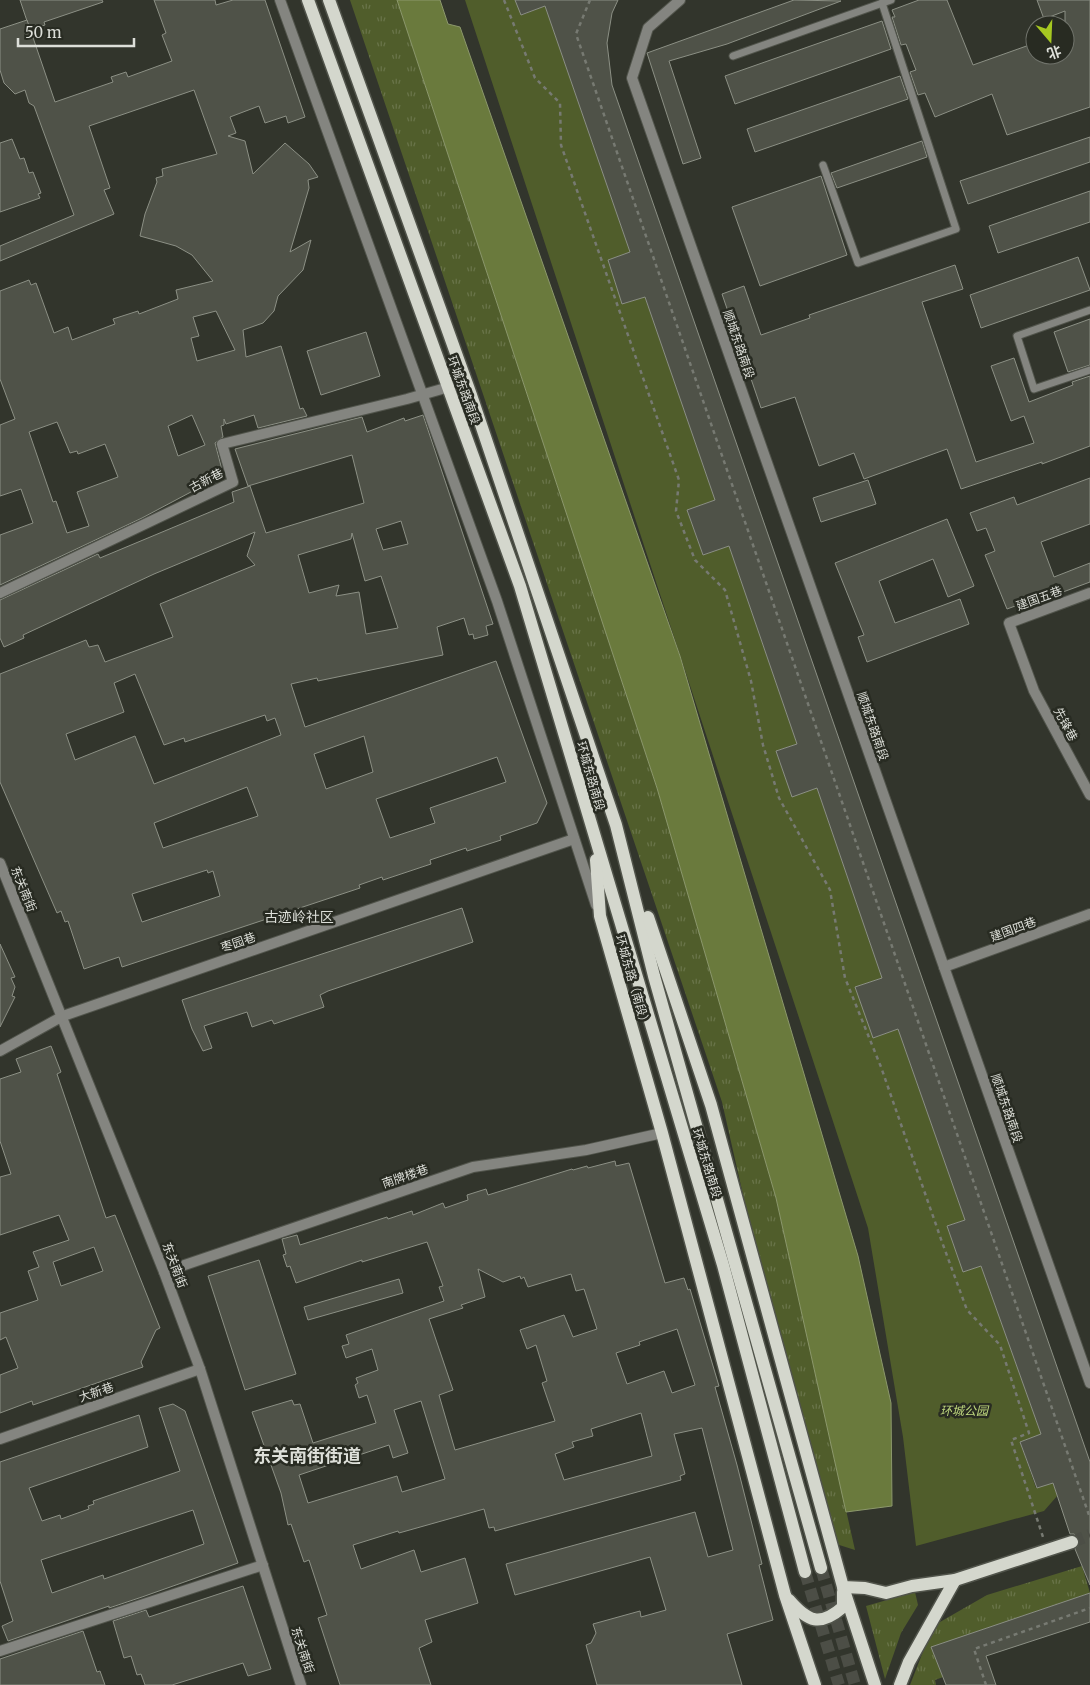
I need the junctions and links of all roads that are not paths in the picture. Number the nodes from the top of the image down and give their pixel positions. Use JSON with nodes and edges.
{"nodes":[{"id":1,"x":280,"y":0,"type":"edge"},
{"id":2,"x":308,"y":0,"type":"edge"},
{"id":3,"x":330,"y":0,"type":"edge"},
{"id":4,"x":680,"y":0,"type":"edge"},
{"id":5,"x":891,"y":0,"type":"edge"},
{"id":6,"x":882,"y":3,"type":"junction"},
{"id":7,"x":733,"y":56,"type":"dead end"},
{"id":8,"x":824,"y":166,"type":"dead end"},
{"id":9,"x":1090,"y":310,"type":"edge"},
{"id":10,"x":1090,"y":370,"type":"edge"},
{"id":11,"x":449,"y":386,"type":"junction"},
{"id":12,"x":421,"y":395,"type":"junction"},
{"id":13,"x":0,"y":593,"type":"edge"},
{"id":14,"x":1090,"y":593,"type":"edge"},
{"id":15,"x":1034,"y":691,"type":"joint"},
{"id":16,"x":1090,"y":795,"type":"edge"},
{"id":17,"x":616,"y":824,"type":"junction"},
{"id":18,"x":594,"y":834,"type":"junction"},
{"id":19,"x":574,"y":839,"type":"junction"},
{"id":20,"x":0,"y":863,"type":"edge"},
{"id":21,"x":2,"y":874,"type":"edge"},
{"id":22,"x":1090,"y":914,"type":"edge"},
{"id":23,"x":600,"y":916,"type":"junction"},
{"id":24,"x":944,"y":967,"type":"junction"},
{"id":25,"x":63,"y":1016,"type":"junction"},
{"id":26,"x":0,"y":1051,"type":"edge"},
{"id":27,"x":662,"y":1133,"type":"junction"},
{"id":28,"x":164,"y":1272,"type":"junction"},
{"id":29,"x":200,"y":1369,"type":"junction"},
{"id":30,"x":1090,"y":1382,"type":"edge"},
{"id":31,"x":0,"y":1439,"type":"edge"},
{"id":32,"x":1072,"y":1542,"type":"tunnel mouth"},
{"id":33,"x":262,"y":1565,"type":"junction"},
{"id":34,"x":822,"y":1568,"type":"tunnel mouth"},
{"id":35,"x":805,"y":1572,"type":"tunnel mouth"},
{"id":36,"x":956,"y":1580,"type":"junction"},
{"id":37,"x":843,"y":1587,"type":"junction"},
{"id":38,"x":785,"y":1595,"type":"junction"},
{"id":39,"x":0,"y":1651,"type":"edge"},
{"id":40,"x":301,"y":1685,"type":"edge"},
{"id":41,"x":815,"y":1685,"type":"edge"},
{"id":42,"x":875,"y":1685,"type":"edge"},
{"id":43,"x":900,"y":1685,"type":"edge"}],
"edges":[{"from":1,"to":12,"type":"street"},
{"from":2,"to":11,"type":"main road","name":"环城东路南段"},
{"from":3,"to":17,"type":"main road","name":"环城东路南段"},
{"from":4,"to":24,"type":"street","name":"顺城东路南段"},
{"from":5,"to":6,"type":"lane"},
{"from":6,"to":7,"type":"lane"},
{"from":6,"to":8,"type":"lane"},
{"from":9,"to":10,"type":"lane"},
{"from":11,"to":12,"type":"street","name":"古新巷"},
{"from":11,"to":18,"type":"main road","name":"环城东路南段"},
{"from":12,"to":13,"type":"street","name":"古新巷"},
{"from":12,"to":19,"type":"street"},
{"from":14,"to":15,"type":"street","name":"建国五巷"},
{"from":15,"to":16,"type":"street","name":"先锋巷"},
{"from":17,"to":34,"type":"main road","name":"环城东路南段"},
{"from":17,"to":37,"type":"main road"},
{"from":18,"to":23,"type":"main road","name":"环城东路（南段）"},
{"from":18,"to":35,"type":"main road","name":"环城东路南段"},
{"from":19,"to":23,"type":"street"},
{"from":19,"to":25,"type":"street","name":"枣园巷"},
{"from":20,"to":21,"type":"street","name":"东关南街"},
{"from":21,"to":25,"type":"street","name":"东关南街"},
{"from":22,"to":24,"type":"street","name":"建国四巷"},
{"from":23,"to":27,"type":"main road","name":"环城东路（南段）"},
{"from":24,"to":30,"type":"street","name":"顺城东路南段"},
{"from":25,"to":26,"type":"street","name":"枣园巷"},
{"from":25,"to":28,"type":"street","name":"东关南街"},
{"from":27,"to":28,"type":"street","name":"南牌楼巷"},
{"from":27,"to":38,"type":"main road","name":"环城东路（南段）"},
{"from":28,"to":29,"type":"street","name":"东关南街"},
{"from":29,"to":31,"type":"street","name":"大新巷"},
{"from":29,"to":33,"type":"street","name":"东关南街"},
{"from":32,"to":36,"type":"main road"},
{"from":33,"to":39,"type":"street"},
{"from":33,"to":40,"type":"street","name":"东关南街"},
{"from":36,"to":37,"type":"main road"},
{"from":36,"to":43,"type":"main road"},
{"from":37,"to":38,"type":"main road"},
{"from":37,"to":42,"type":"main road"},
{"from":38,"to":41,"type":"main road","name":"环城东路（南段）"}]}
